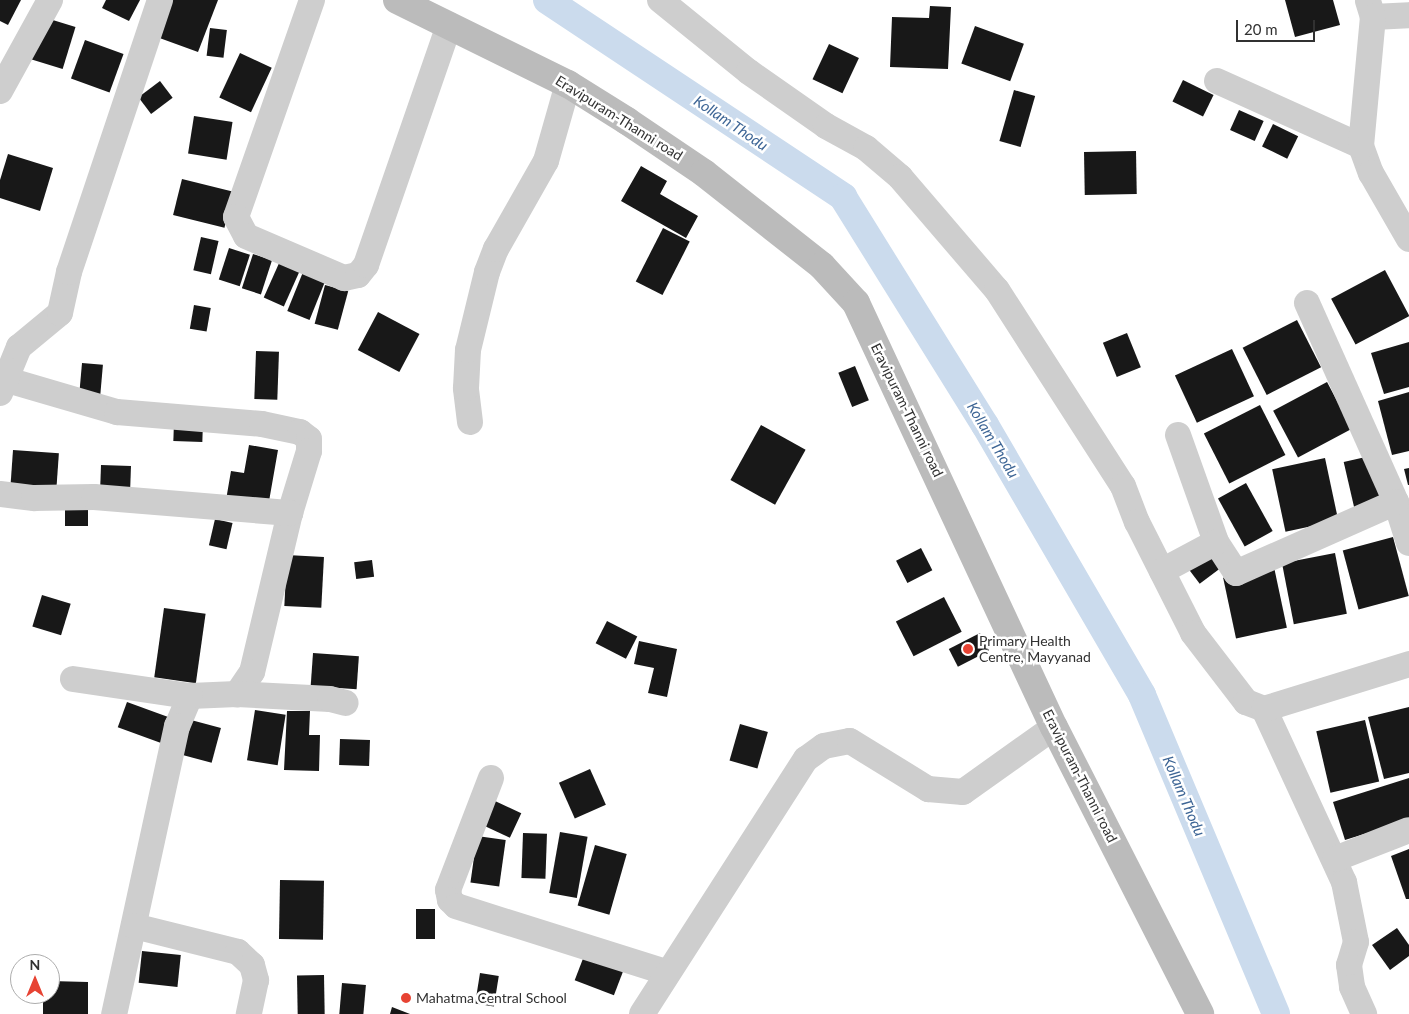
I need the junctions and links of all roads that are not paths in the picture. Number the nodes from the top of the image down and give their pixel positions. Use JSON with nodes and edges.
{"nodes":[{"id":1,"x":50,"y":0,"type":"edge"},
{"id":2,"x":160,"y":0,"type":"edge"},
{"id":3,"x":312,"y":0,"type":"edge"},
{"id":4,"x":397,"y":0,"type":"edge"},
{"id":5,"x":660,"y":0,"type":"edge"},
{"id":6,"x":1370,"y":8,"type":"edge"},
{"id":7,"x":1409,"y":15,"type":"edge"},
{"id":8,"x":449,"y":25,"type":"junction"},
{"id":9,"x":1216,"y":81,"type":"dead end"},
{"id":10,"x":568,"y":84,"type":"junction"},
{"id":11,"x":0,"y":91,"type":"edge"},
{"id":12,"x":1361,"y":146,"type":"junction"},
{"id":13,"x":1409,"y":239,"type":"edge"},
{"id":14,"x":1307,"y":303,"type":"dead end"},
{"id":15,"x":2,"y":386,"type":"edge"},
{"id":16,"x":470,"y":422,"type":"dead end"},
{"id":17,"x":1178,"y":436,"type":"dead end"},
{"id":18,"x":0,"y":494,"type":"edge"},
{"id":19,"x":1396,"y":502,"type":"junction"},
{"id":20,"x":290,"y":513,"type":"junction"},
{"id":21,"x":1216,"y":542,"type":"junction"},
{"id":22,"x":1409,"y":543,"type":"edge"},
{"id":23,"x":1162,"y":571,"type":"junction"},
{"id":24,"x":1409,"y":664,"type":"edge"},
{"id":25,"x":73,"y":679,"type":"dead end"},
{"id":26,"x":237,"y":694,"type":"junction"},
{"id":27,"x":190,"y":696,"type":"junction"},
{"id":28,"x":346,"y":703,"type":"dead end"},
{"id":29,"x":1264,"y":709,"type":"junction"},
{"id":30,"x":1054,"y":727,"type":"junction"},
{"id":31,"x":491,"y":778,"type":"dead end"},
{"id":32,"x":1409,"y":830,"type":"edge"},
{"id":33,"x":1335,"y":859,"type":"junction"},
{"id":34,"x":134,"y":926,"type":"junction"},
{"id":35,"x":668,"y":973,"type":"junction"},
{"id":36,"x":114,"y":1014,"type":"edge"},
{"id":37,"x":249,"y":1014,"type":"edge"},
{"id":38,"x":642,"y":1014,"type":"edge"},
{"id":39,"x":1200,"y":1014,"type":"edge"},
{"id":40,"x":1364,"y":1014,"type":"edge"}],
"edges":[{"from":1,"to":11,"type":"street"},
{"from":2,"to":15,"type":"street"},
{"from":3,"to":8,"type":"street"},
{"from":4,"to":8,"type":"main road","name":"Eravipuram-Thanni road"},
{"from":5,"to":23,"type":"street"},
{"from":6,"to":7,"type":"street"},
{"from":6,"to":12,"type":"street"},
{"from":8,"to":10,"type":"main road","name":"Eravipuram-Thanni road"},
{"from":9,"to":12,"type":"street"},
{"from":10,"to":16,"type":"street"},
{"from":10,"to":30,"type":"main road","name":"Eravipuram-Thanni road"},
{"from":12,"to":13,"type":"street"},
{"from":14,"to":19,"type":"street"},
{"from":15,"to":20,"type":"street"},
{"from":17,"to":21,"type":"street"},
{"from":18,"to":20,"type":"street"},
{"from":19,"to":21,"type":"street"},
{"from":19,"to":22,"type":"street"},
{"from":20,"to":26,"type":"street"},
{"from":21,"to":23,"type":"street"},
{"from":23,"to":29,"type":"street"},
{"from":24,"to":29,"type":"street"},
{"from":25,"to":27,"type":"street"},
{"from":26,"to":27,"type":"street"},
{"from":26,"to":28,"type":"street"},
{"from":27,"to":34,"type":"street"},
{"from":29,"to":33,"type":"street"},
{"from":30,"to":35,"type":"street"},
{"from":30,"to":39,"type":"main road","name":"Eravipuram-Thanni road"},
{"from":31,"to":35,"type":"street"},
{"from":32,"to":33,"type":"street"},
{"from":33,"to":40,"type":"street"},
{"from":34,"to":36,"type":"street"},
{"from":34,"to":37,"type":"street"},
{"from":35,"to":38,"type":"street"}]}
